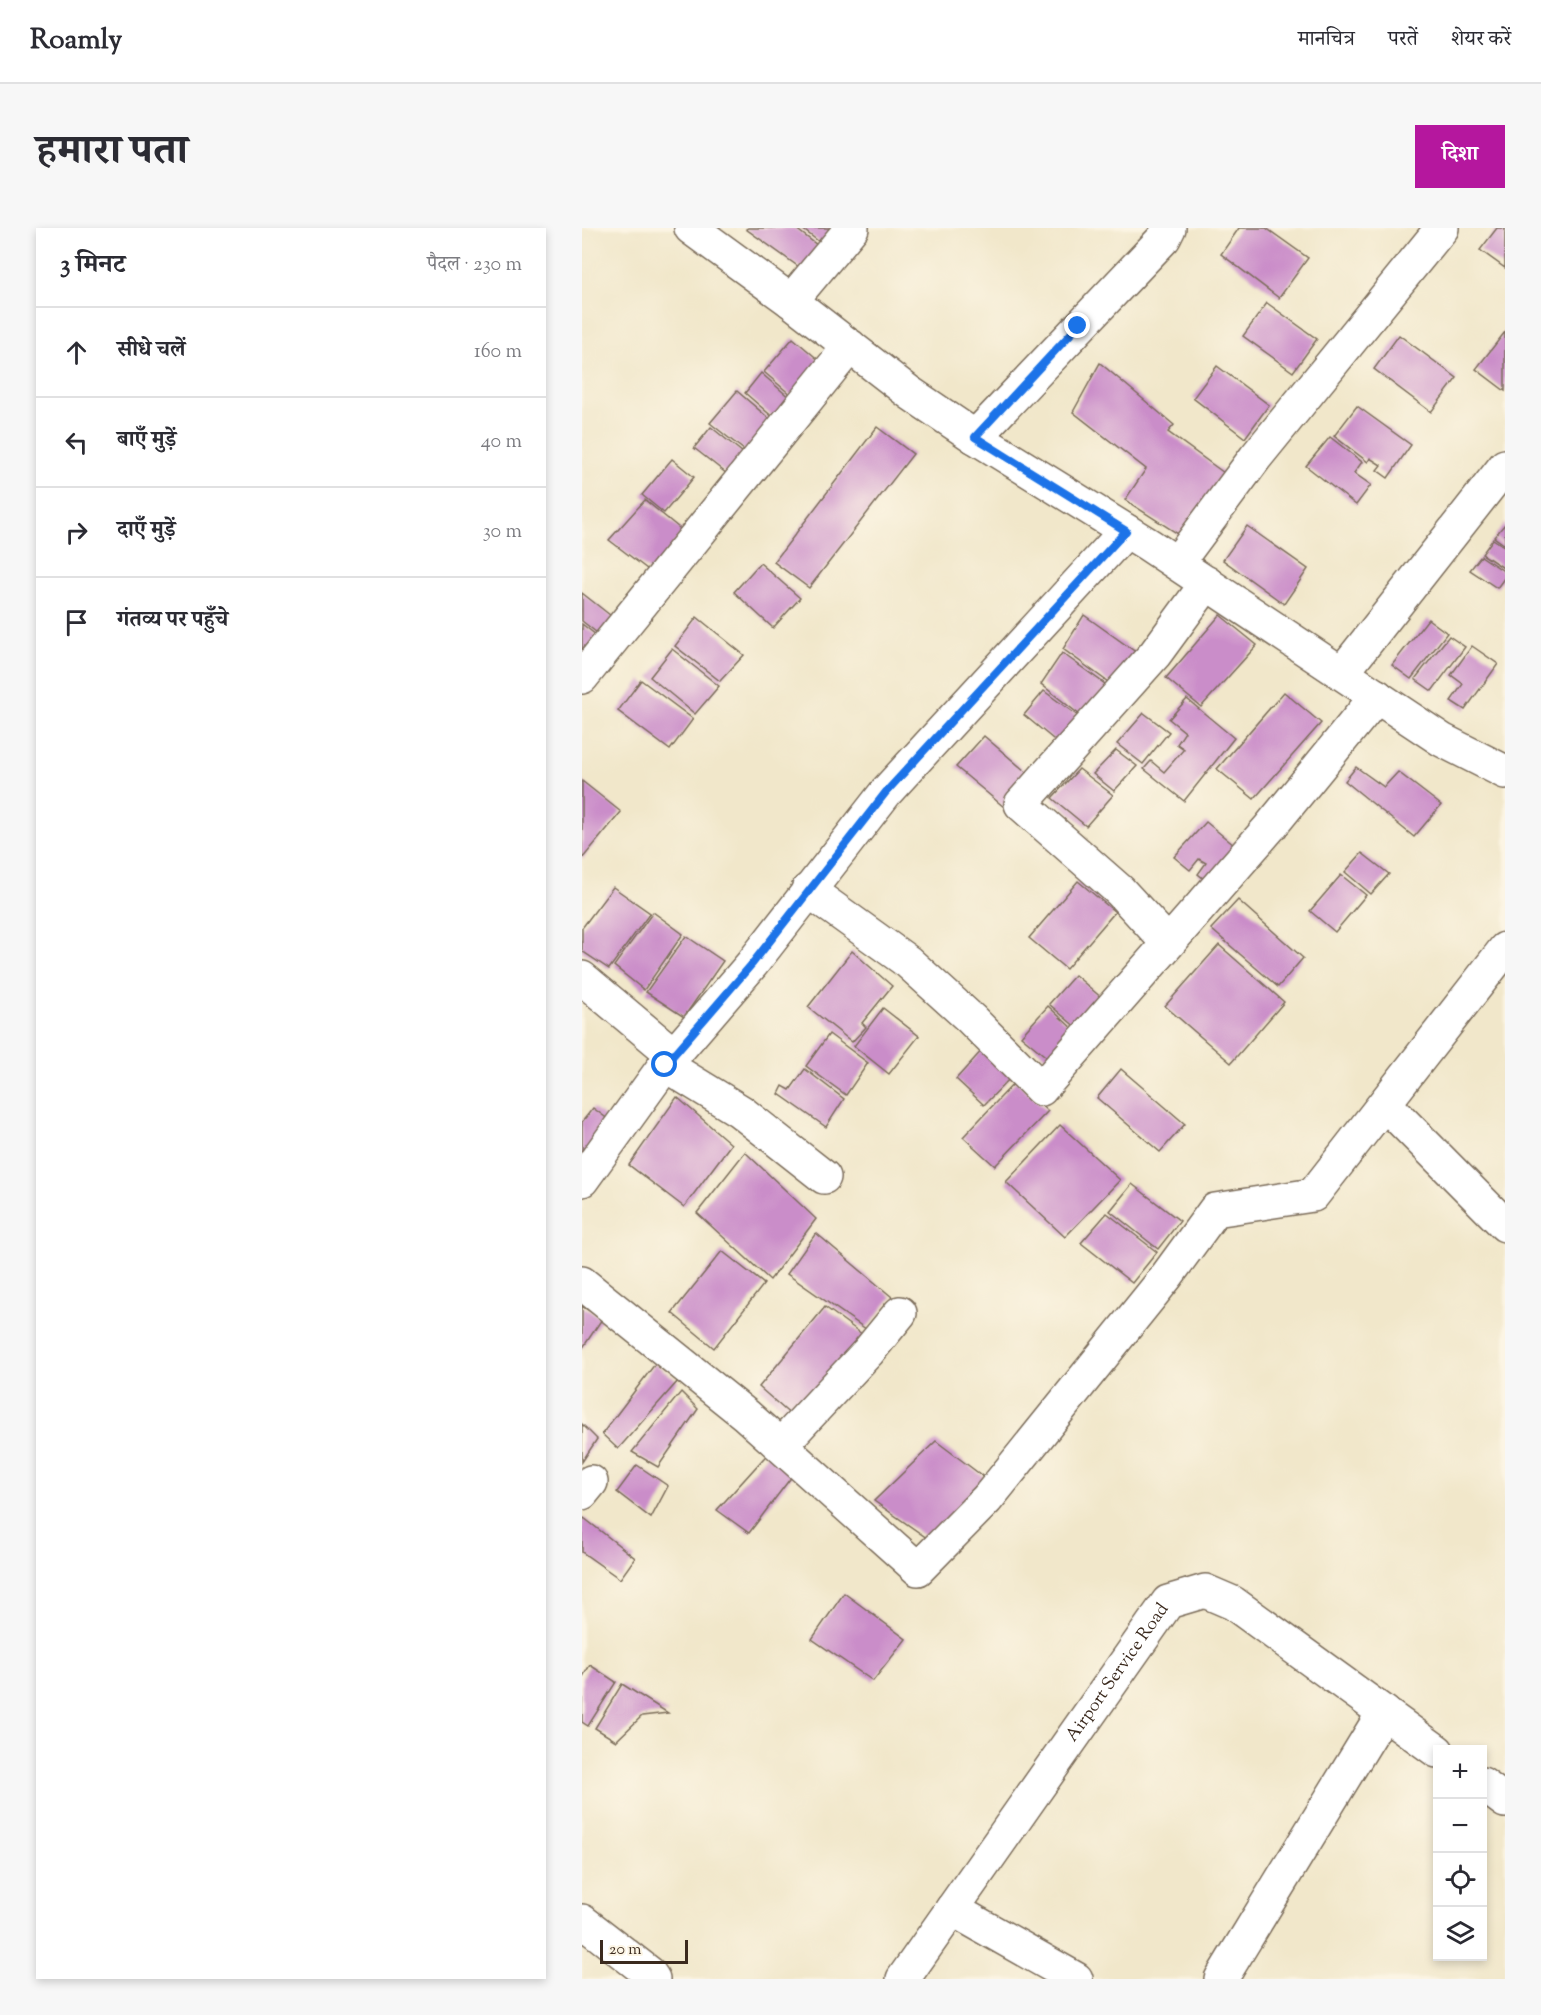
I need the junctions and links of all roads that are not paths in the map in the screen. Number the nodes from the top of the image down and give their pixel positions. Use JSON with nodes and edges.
{"nodes":[{"id":1,"x":691,"y":228,"type":"edge"},
{"id":2,"x":852,"y":228,"type":"edge"},
{"id":3,"x":1169,"y":228,"type":"edge"},
{"id":4,"x":1442,"y":228,"type":"edge"},
{"id":5,"x":792,"y":301,"type":"junction"},
{"id":6,"x":850,"y":346,"type":"junction"},
{"id":7,"x":975,"y":437,"type":"junction"},
{"id":8,"x":1505,"y":466,"type":"edge"},
{"id":9,"x":1126,"y":531,"type":"junction"},
{"id":10,"x":1176,"y":563,"type":"junction"},
{"id":11,"x":1206,"y":583,"type":"junction"},
{"id":12,"x":1342,"y":673,"type":"junction"},
{"id":13,"x":582,"y":677,"type":"edge"},
{"id":14,"x":1377,"y":696,"type":"junction"},
{"id":15,"x":1505,"y":772,"type":"edge"},
{"id":16,"x":808,"y":890,"type":"junction"},
{"id":17,"x":1168,"y":942,"type":"junction"},
{"id":18,"x":1505,"y":949,"type":"edge"},
{"id":19,"x":582,"y":978,"type":"edge"},
{"id":20,"x":669,"y":1060,"type":"junction"},
{"id":21,"x":1385,"y":1104,"type":"junction"},
{"id":22,"x":824,"y":1177,"type":"dead end"},
{"id":23,"x":582,"y":1180,"type":"edge"},
{"id":24,"x":1505,"y":1225,"type":"edge"},
{"id":25,"x":582,"y":1283,"type":"edge"},
{"id":26,"x":900,"y":1313,"type":"dead end"},
{"id":27,"x":781,"y":1445,"type":"junction"},
{"id":28,"x":1384,"y":1712,"type":"junction"},
{"id":29,"x":1433,"y":1748,"type":"edge"},
{"id":30,"x":1487,"y":1788,"type":"edge"},
{"id":31,"x":1505,"y":1801,"type":"edge"},
{"id":32,"x":952,"y":1909,"type":"junction"},
{"id":33,"x":582,"y":1921,"type":"edge"},
{"id":34,"x":653,"y":1979,"type":"edge"},
{"id":35,"x":903,"y":1979,"type":"edge"},
{"id":36,"x":1076,"y":1979,"type":"edge"},
{"id":37,"x":1221,"y":1979,"type":"edge"}],
"edges":[{"from":1,"to":5,"type":"street"},
{"from":2,"to":5,"type":"street"},
{"from":3,"to":7,"type":"street"},
{"from":4,"to":10,"type":"street"},
{"from":5,"to":6,"type":"street"},
{"from":6,"to":7,"type":"street"},
{"from":6,"to":13,"type":"street"},
{"from":7,"to":9,"type":"street"},
{"from":8,"to":12,"type":"street"},
{"from":9,"to":10,"type":"street"},
{"from":9,"to":16,"type":"street"},
{"from":10,"to":11,"type":"street"},
{"from":11,"to":12,"type":"street"},
{"from":11,"to":17,"type":"street"},
{"from":12,"to":14,"type":"street"},
{"from":14,"to":15,"type":"street"},
{"from":14,"to":17,"type":"street"},
{"from":16,"to":17,"type":"street"},
{"from":16,"to":20,"type":"street"},
{"from":18,"to":21,"type":"street"},
{"from":19,"to":20,"type":"street"},
{"from":20,"to":22,"type":"street"},
{"from":20,"to":23,"type":"street"},
{"from":21,"to":24,"type":"street"},
{"from":21,"to":27,"type":"street"},
{"from":25,"to":27,"type":"street"},
{"from":26,"to":27,"type":"street"},
{"from":28,"to":29,"type":"street","name":"Airport Service Road"},
{"from":28,"to":32,"type":"street","name":"Airport Service Road"},
{"from":28,"to":37,"type":"street"},
{"from":30,"to":31,"type":"street"},
{"from":32,"to":35,"type":"street","name":"Airport Service Road"},
{"from":32,"to":36,"type":"street"},
{"from":33,"to":34,"type":"street"}]}
